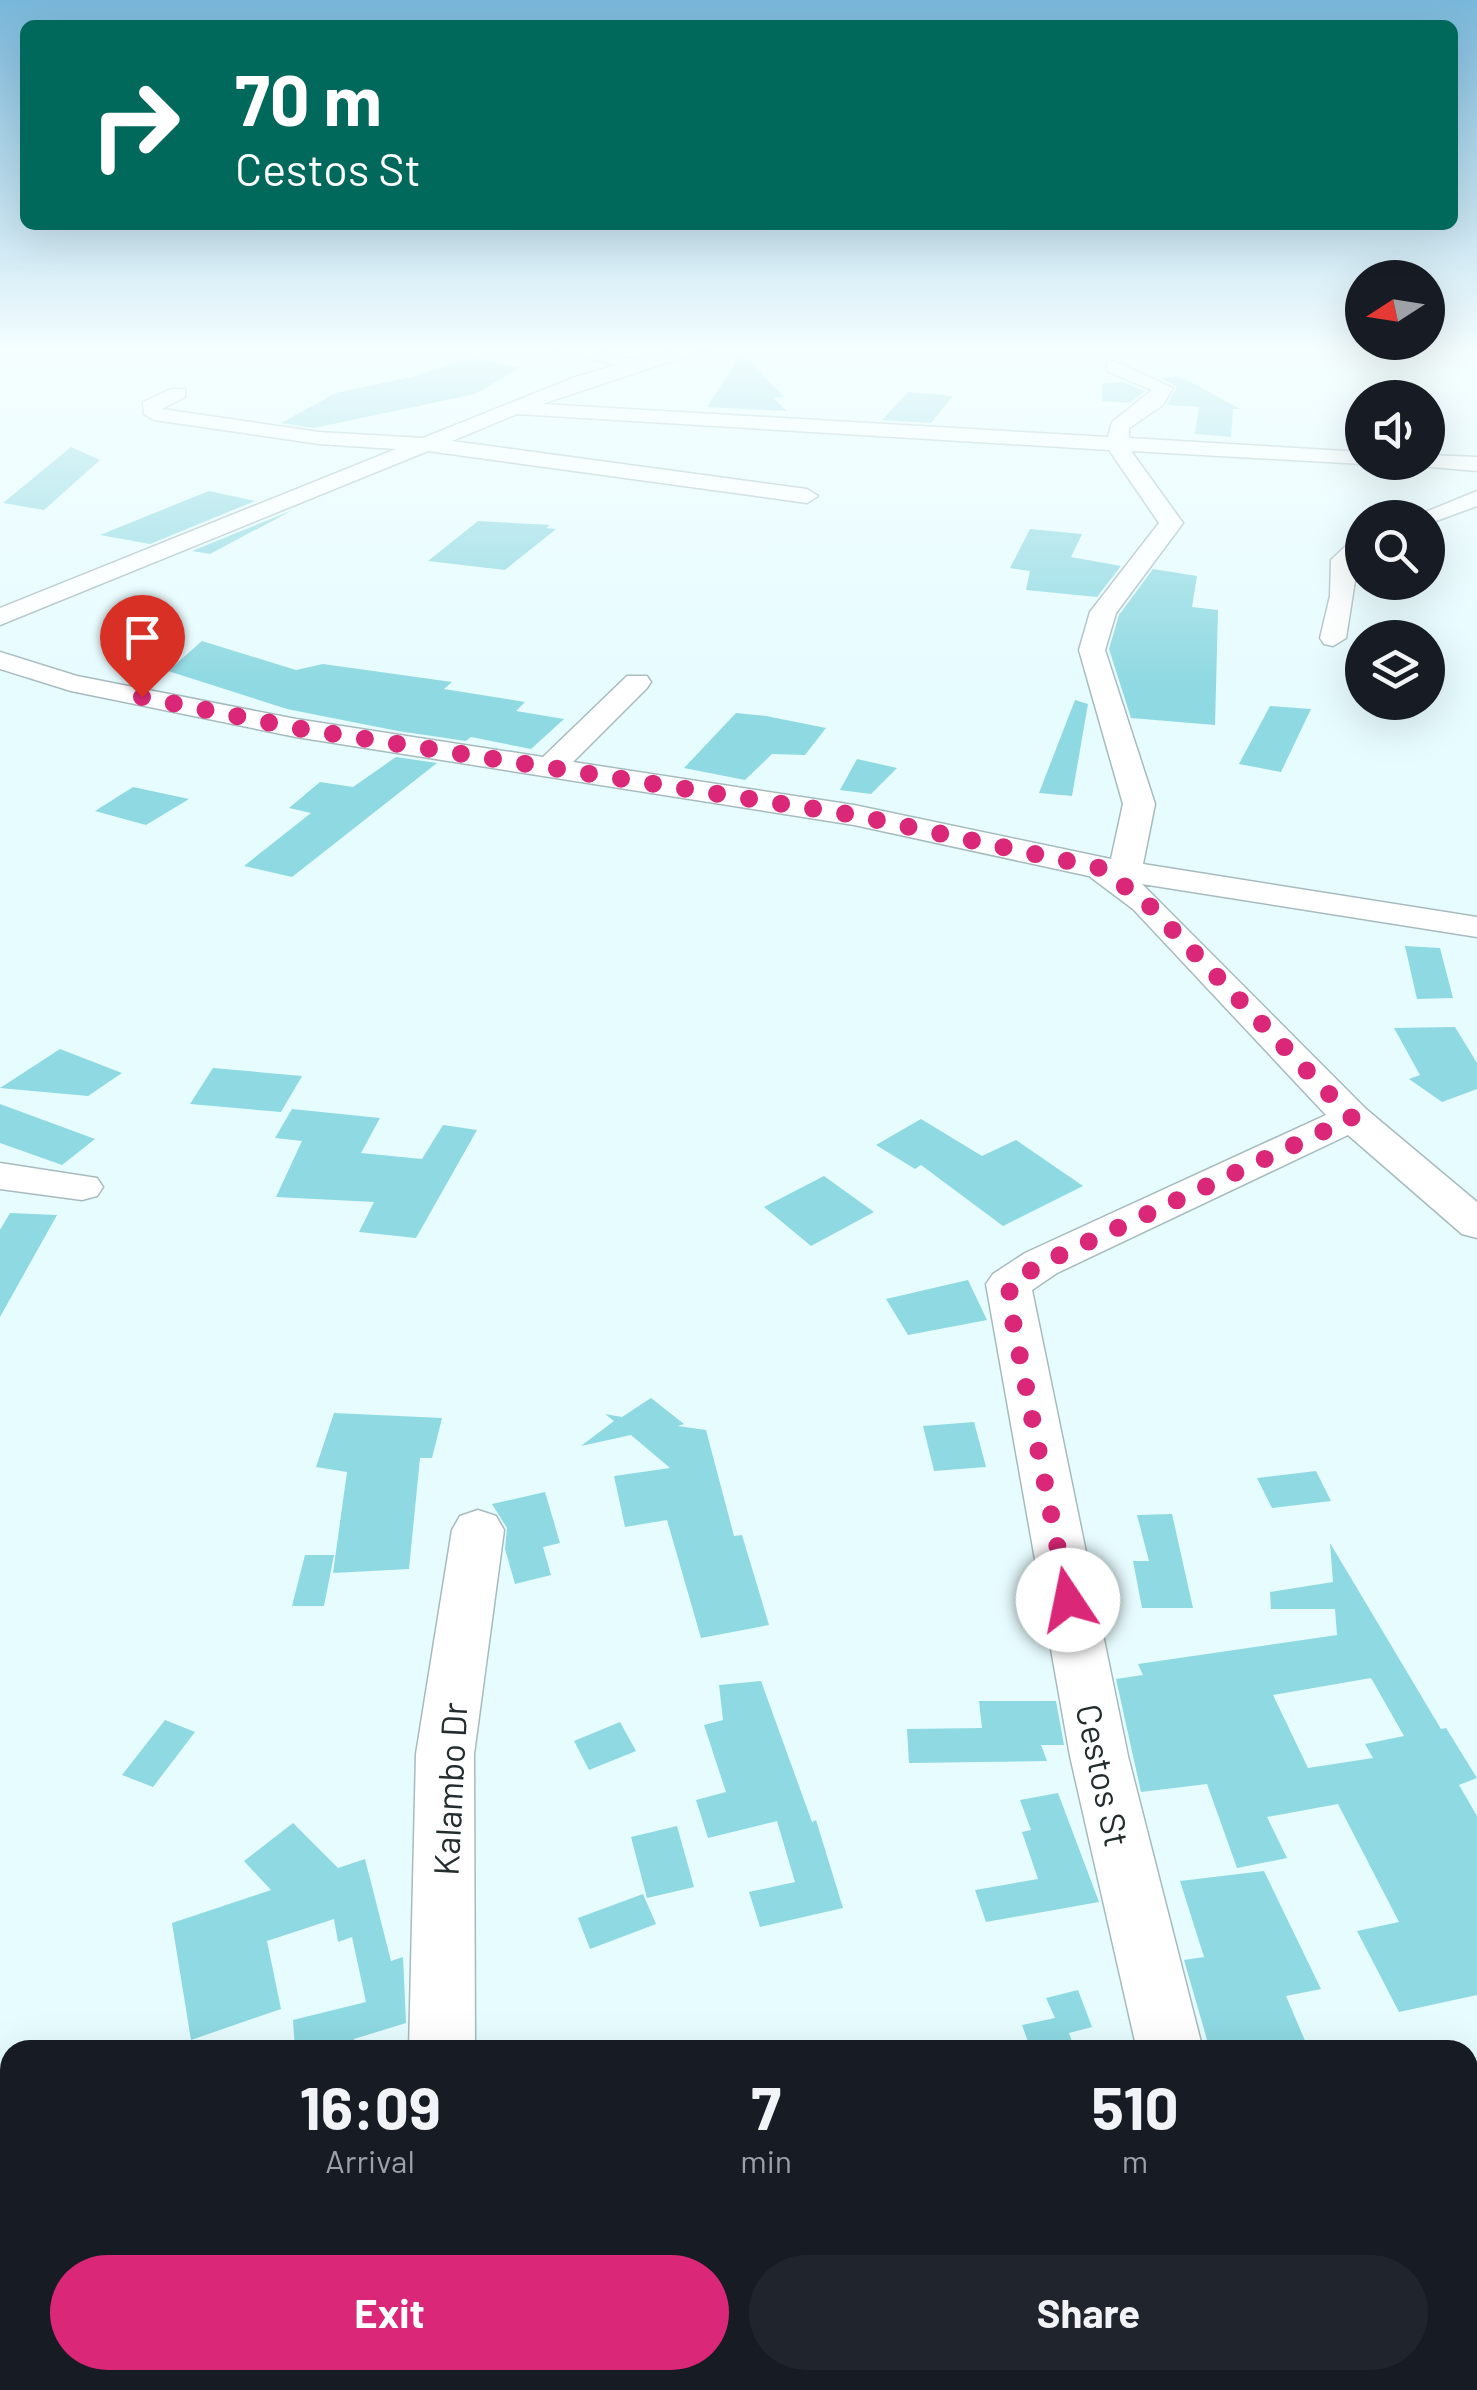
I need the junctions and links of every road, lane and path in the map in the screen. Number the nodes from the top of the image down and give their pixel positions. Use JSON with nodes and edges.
{"nodes":[{"id":1,"x":392,"y":461,"type":"edge"},
{"id":2,"x":552,"y":461,"type":"edge"},
{"id":3,"x":1127,"y":461,"type":"edge"},
{"id":4,"x":1445,"y":462,"type":"edge"},
{"id":5,"x":1477,"y":464,"type":"edge"},
{"id":6,"x":808,"y":496,"type":"dead end"},
{"id":7,"x":1477,"y":498,"type":"edge"},
{"id":8,"x":1445,"y":510,"type":"edge"},
{"id":9,"x":1345,"y":558,"type":"edge"},
{"id":10,"x":0,"y":617,"type":"edge"},
{"id":11,"x":1333,"y":638,"type":"dead end"},
{"id":12,"x":0,"y":660,"type":"edge"},
{"id":13,"x":638,"y":682,"type":"dead end"},
{"id":14,"x":553,"y":765,"type":"junction"},
{"id":15,"x":1113,"y":869,"type":"junction"},
{"id":16,"x":1477,"y":927,"type":"edge"},
{"id":17,"x":1352,"y":1118,"type":"junction"},
{"id":18,"x":0,"y":1176,"type":"edge"},
{"id":19,"x":82,"y":1187,"type":"dead end"},
{"id":20,"x":1477,"y":1224,"type":"edge"},
{"id":21,"x":478,"y":1530,"type":"dead end"},
{"id":22,"x":442,"y":2040,"type":"edge"},
{"id":23,"x":1168,"y":2040,"type":"edge"}],
"edges":[{"from":1,"to":10,"type":"street"},
{"from":2,"to":6,"type":"street"},
{"from":3,"to":15,"type":"street"},
{"from":4,"to":5,"type":"street"},
{"from":7,"to":8,"type":"street"},
{"from":9,"to":11,"type":"street"},
{"from":12,"to":14,"type":"street"},
{"from":13,"to":14,"type":"street"},
{"from":14,"to":15,"type":"street"},
{"from":15,"to":16,"type":"street"},
{"from":15,"to":17,"type":"street"},
{"from":17,"to":20,"type":"street"},
{"from":17,"to":23,"type":"street","name":"Cestos St"},
{"from":18,"to":19,"type":"street"},
{"from":21,"to":22,"type":"street","name":"Kalambo Dr"}]}
